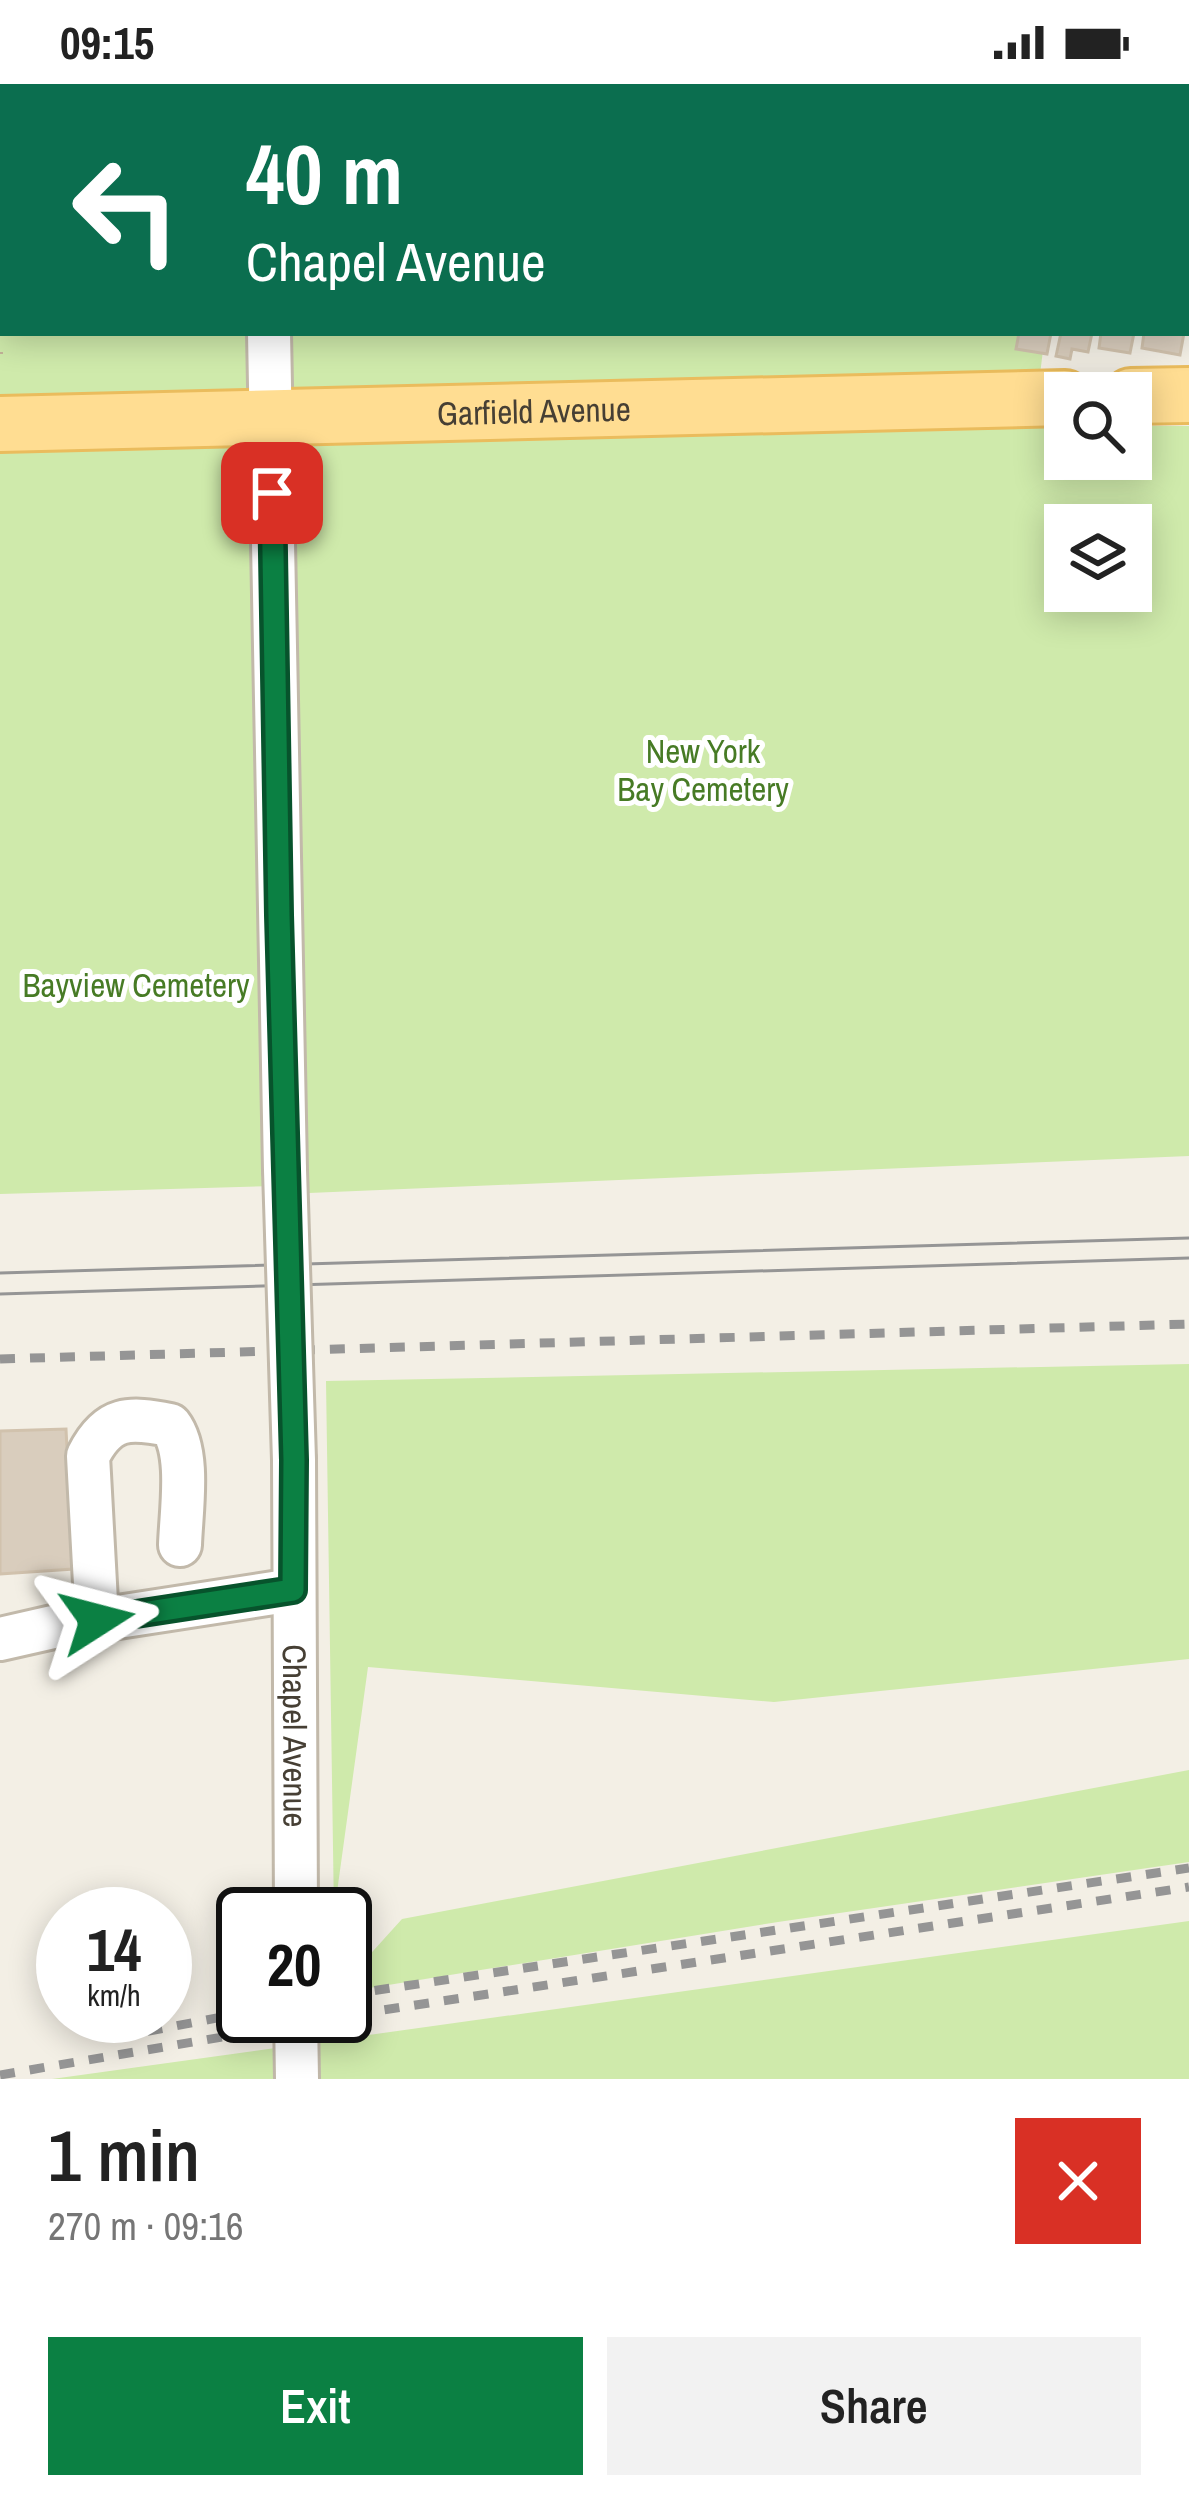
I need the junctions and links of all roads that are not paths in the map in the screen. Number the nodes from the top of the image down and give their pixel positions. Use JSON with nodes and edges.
{"nodes":[{"id":1,"x":269,"y":336,"type":"edge"},
{"id":2,"x":1189,"y":395,"type":"edge"},
{"id":3,"x":1152,"y":396,"type":"edge"},
{"id":4,"x":1044,"y":399,"type":"edge"},
{"id":5,"x":271,"y":418,"type":"junction"},
{"id":6,"x":0,"y":424,"type":"edge"},
{"id":7,"x":181,"y":1545,"type":"dead end"},
{"id":8,"x":293,"y":1590,"type":"junction"},
{"id":9,"x":97,"y":1620,"type":"junction"},
{"id":10,"x":0,"y":1639,"type":"edge"},
{"id":11,"x":296,"y":1887,"type":"edge"},
{"id":12,"x":296,"y":2043,"type":"edge"},
{"id":13,"x":297,"y":2079,"type":"edge"}],
"edges":[{"from":1,"to":5,"type":"street","name":"Chapel Avenue"},
{"from":2,"to":3,"type":"main road"},
{"from":4,"to":5,"type":"main road","name":"Garfield Avenue"},
{"from":5,"to":6,"type":"main road","name":"Garfield Avenue"},
{"from":5,"to":8,"type":"street","name":"Chapel Avenue","bridge":true},
{"from":7,"to":9,"type":"street"},
{"from":8,"to":9,"type":"street"},
{"from":8,"to":11,"type":"street","name":"Chapel Avenue"},
{"from":9,"to":10,"type":"street"},
{"from":12,"to":13,"type":"street"}]}
